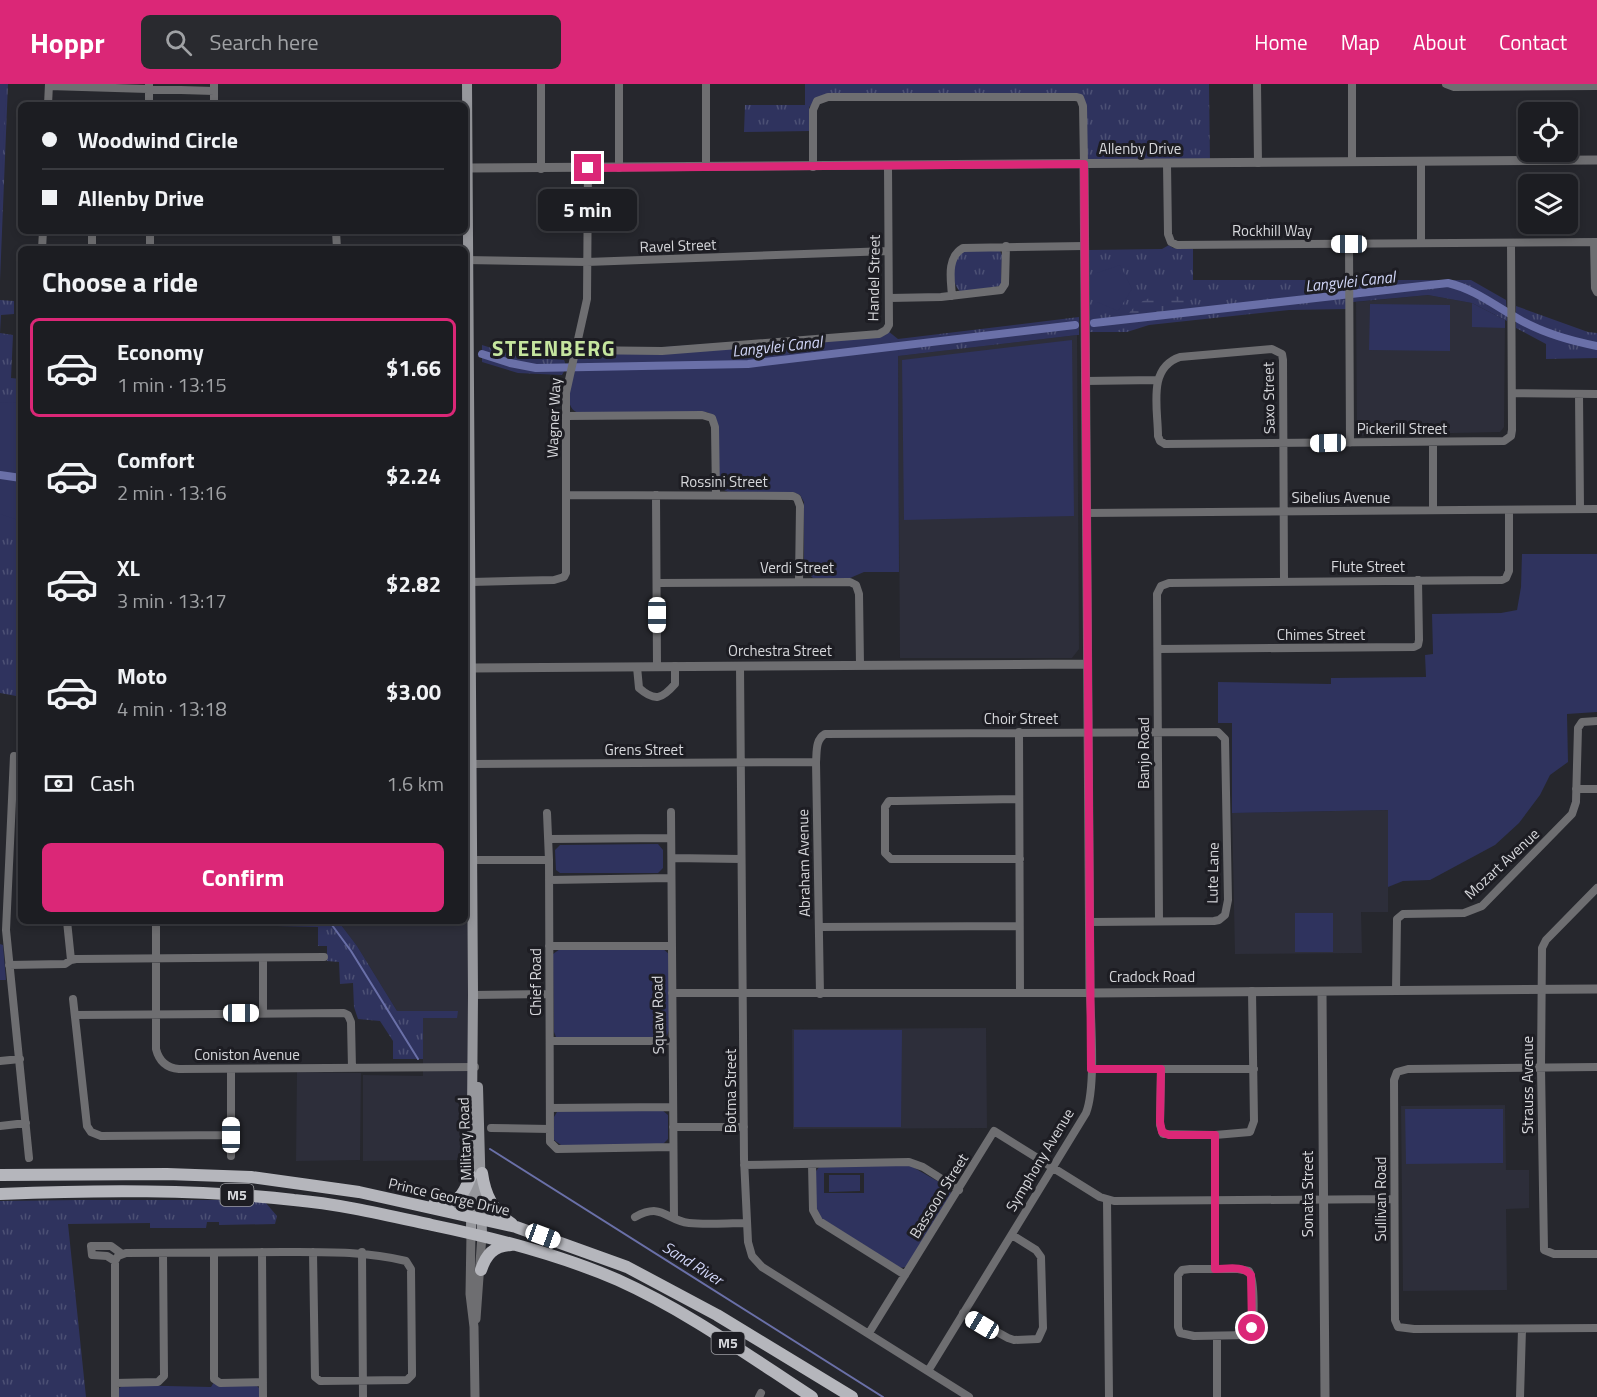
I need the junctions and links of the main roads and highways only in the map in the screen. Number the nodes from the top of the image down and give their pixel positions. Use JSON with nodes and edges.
{"nodes":[{"id":1,"x":467,"y":84,"type":"edge"},
{"id":2,"x":467,"y":102,"type":"edge"},
{"id":3,"x":468,"y":300,"type":"edge"},
{"id":4,"x":468,"y":668,"type":"edge"},
{"id":5,"x":476,"y":1174,"type":"junction"},
{"id":6,"x":0,"y":1175,"type":"edge"},
{"id":7,"x":0,"y":1194,"type":"edge"},
{"id":8,"x":403,"y":1201,"type":"junction"},
{"id":9,"x":476,"y":1217,"type":"junction"},
{"id":10,"x":516,"y":1227,"type":"junction"},
{"id":11,"x":476,"y":1234,"type":"junction"},
{"id":12,"x":524,"y":1246,"type":"junction"},
{"id":13,"x":481,"y":1270,"type":"road end"},
{"id":14,"x":812,"y":1397,"type":"edge"},
{"id":15,"x":852,"y":1397,"type":"edge"}],
"edges":[{"from":1,"to":2,"type":"main road","name":"Military Road"},
{"from":3,"to":4,"type":"main road","name":"Military Road"},
{"from":4,"to":5,"type":"main road","name":"Military Road"},
{"from":5,"to":8,"type":"main road"},
{"from":5,"to":9,"type":"main road","name":"Military Road"},
{"from":5,"to":10,"type":"main road"},
{"from":6,"to":8,"type":"main road","name":"Prince George Drive","number":"M5"},
{"from":7,"to":11,"type":"main road","name":"Prince George Drive","number":"M5"},
{"from":8,"to":9,"type":"main road","name":"Prince George Drive","number":"M5"},
{"from":9,"to":10,"type":"main road","name":"Prince George Drive","number":"M5"},
{"from":9,"to":11,"type":"main road","name":"Military Road"},
{"from":10,"to":15,"type":"main road","name":"Prince George Drive","number":"M5"},
{"from":11,"to":12,"type":"main road","name":"Prince George Drive","number":"M5"},
{"from":12,"to":13,"type":"main road"},
{"from":12,"to":14,"type":"main road","name":"Prince George Drive","number":"M5"}]}
